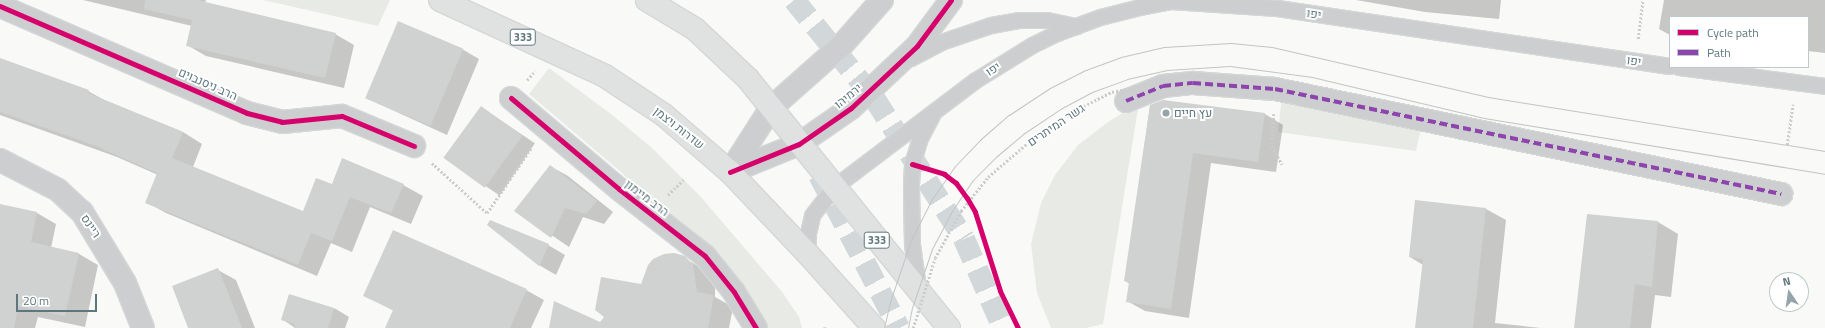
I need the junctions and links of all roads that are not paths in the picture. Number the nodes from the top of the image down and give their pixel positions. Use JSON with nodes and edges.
{"nodes":[{"id":1,"x":440,"y":0,"type":"edge"},
{"id":2,"x":653,"y":0,"type":"edge"},
{"id":3,"x":882,"y":0,"type":"edge"},
{"id":4,"x":951,"y":0,"type":"edge"},
{"id":5,"x":1155,"y":0,"type":"edge"},
{"id":6,"x":1171,"y":1,"type":"junction"},
{"id":7,"x":0,"y":6,"type":"edge"},
{"id":8,"x":1076,"y":26,"type":"junction"},
{"id":9,"x":900,"y":64,"type":"junction"},
{"id":10,"x":1669,"y":66,"type":"edge"},
{"id":11,"x":1687,"y":68,"type":"edge"},
{"id":12,"x":1825,"y":86,"type":"edge"},
{"id":13,"x":511,"y":98,"type":"road end"},
{"id":14,"x":1126,"y":101,"type":"dead end"},
{"id":15,"x":771,"y":108,"type":"junction"},
{"id":16,"x":934,"y":111,"type":"junction"},
{"id":17,"x":799,"y":144,"type":"junction"},
{"id":18,"x":414,"y":146,"type":"road end"},
{"id":19,"x":0,"y":160,"type":"edge"},
{"id":20,"x":730,"y":172,"type":"junction"},
{"id":21,"x":834,"y":187,"type":"junction"},
{"id":22,"x":1781,"y":194,"type":"dead end"},
{"id":23,"x":808,"y":253,"type":"junction"},
{"id":24,"x":920,"y":293,"type":"junction"},
{"id":25,"x":872,"y":325,"type":"edge"},
{"id":26,"x":144,"y":328,"type":"edge"},
{"id":27,"x":756,"y":328,"type":"edge"},
{"id":28,"x":949,"y":328,"type":"edge"}],
"edges":[{"from":1,"to":20,"type":"main road","name":"שדרות ויצמן","number":"333"},
{"from":2,"to":15,"type":"main road"},
{"from":3,"to":15,"type":"street"},
{"from":4,"to":9,"type":"street","name":"ירמיהו"},
{"from":5,"to":6,"type":"lane"},
{"from":6,"to":8,"type":"lane","name":"יפו"},
{"from":6,"to":10,"type":"lane","name":"יפו"},
{"from":7,"to":18,"type":"street","name":"הרב ניסנבוים"},
{"from":8,"to":9,"type":"lane"},
{"from":8,"to":16,"type":"lane","name":"יפו"},
{"from":9,"to":17,"type":"street","name":"ירמיהו"},
{"from":11,"to":12,"type":"lane"},
{"from":13,"to":27,"type":"street","name":"הרב מיימון"},
{"from":14,"to":22,"type":"street"},
{"from":15,"to":17,"type":"main road","number":"333"},
{"from":15,"to":20,"type":"street"},
{"from":16,"to":21,"type":"lane","name":"יפו"},
{"from":16,"to":24,"type":"lane","name":"יפו"},
{"from":17,"to":20,"type":"street","name":"ירמיהו"},
{"from":17,"to":21,"type":"main road","number":"333"},
{"from":19,"to":26,"type":"street","name":"ריינס"},
{"from":20,"to":23,"type":"main road","name":"שדרות ויצמן","number":"333"},
{"from":21,"to":23,"type":"lane","name":"יפו"},
{"from":21,"to":24,"type":"main road","number":"333"},
{"from":23,"to":25,"type":"main road","name":"שדרות ויצמן","number":"333"},
{"from":24,"to":28,"type":"main road","number":"333"}]}
